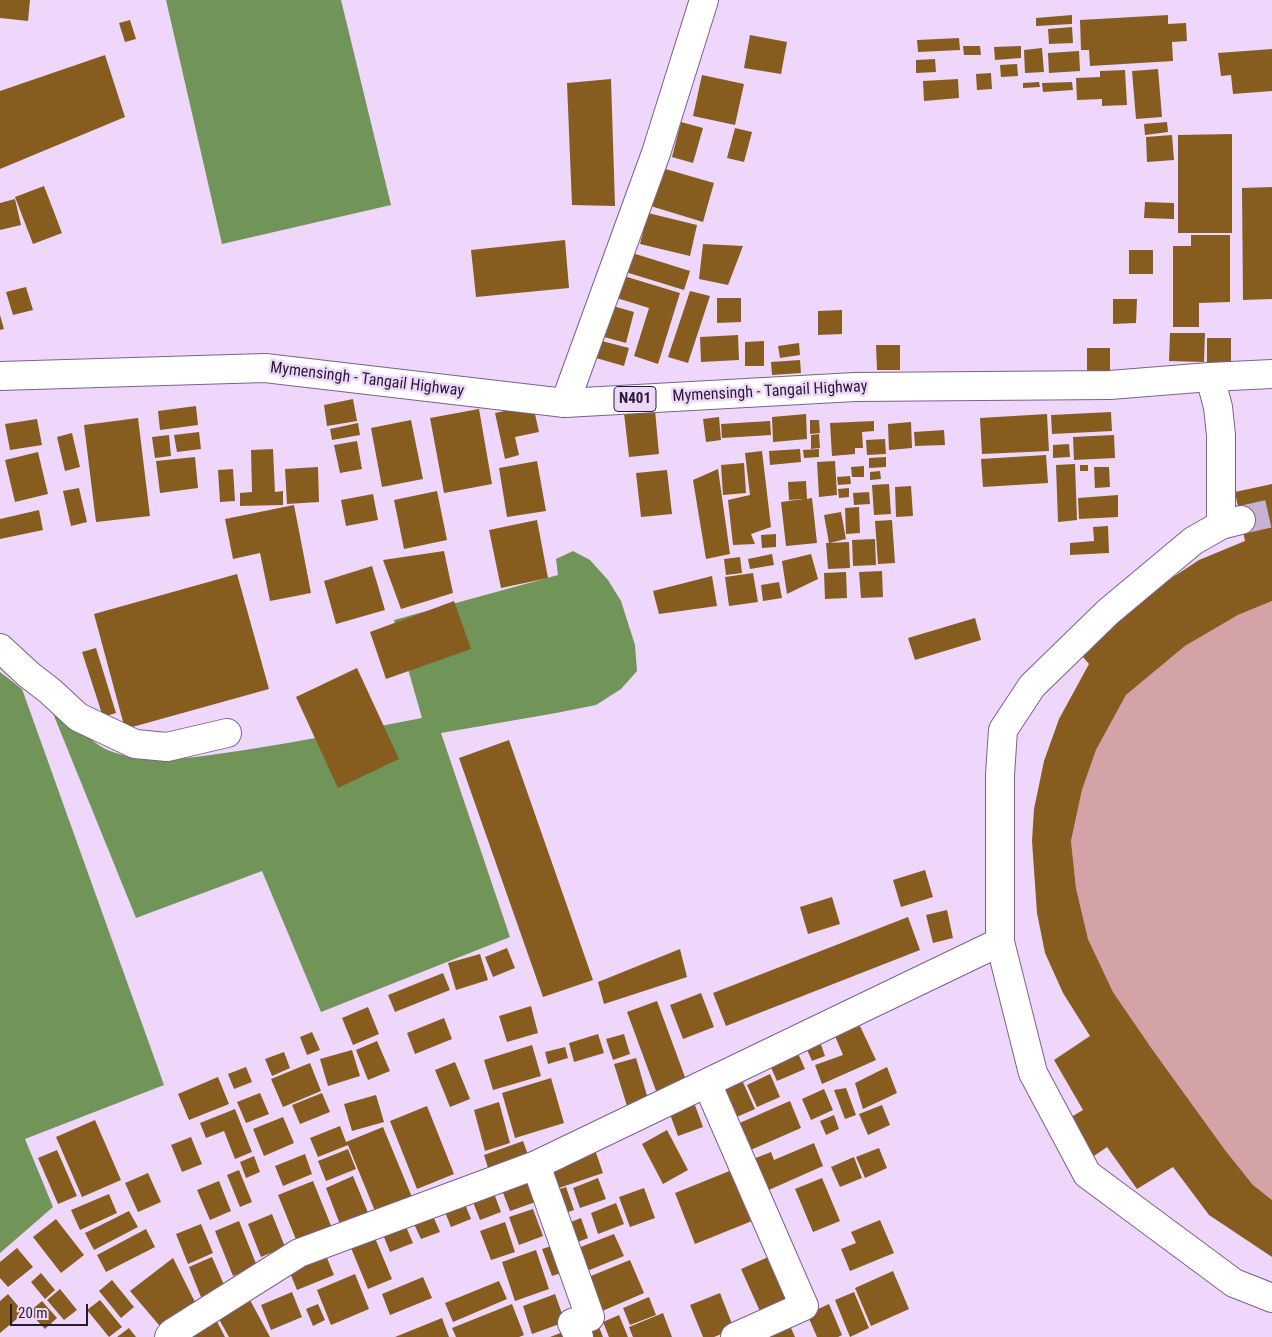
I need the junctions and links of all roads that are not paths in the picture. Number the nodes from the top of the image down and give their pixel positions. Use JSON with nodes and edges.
{"nodes":[{"id":1,"x":704,"y":0,"type":"edge"},
{"id":2,"x":1272,"y":374,"type":"edge"},
{"id":3,"x":0,"y":376,"type":"edge"},
{"id":4,"x":1210,"y":377,"type":"junction"},
{"id":5,"x":566,"y":403,"type":"junction"},
{"id":6,"x":0,"y":648,"type":"edge"},
{"id":7,"x":227,"y":733,"type":"dead end"},
{"id":8,"x":1000,"y":942,"type":"junction"},
{"id":9,"x":707,"y":1083,"type":"junction"},
{"id":10,"x":536,"y":1165,"type":"junction"},
{"id":11,"x":1272,"y":1298,"type":"edge"},
{"id":12,"x":747,"y":1335,"type":"edge"},
{"id":13,"x":169,"y":1337,"type":"edge"},
{"id":14,"x":579,"y":1337,"type":"edge"}],
"edges":[{"from":1,"to":5,"type":"main road"},
{"from":2,"to":4,"type":"main road","name":"Mymensingh - Tangail Highway","number":"N401"},
{"from":3,"to":5,"type":"main road","name":"Mymensingh - Tangail Highway","number":"N401"},
{"from":4,"to":5,"type":"main road","name":"Mymensingh - Tangail Highway","number":"N401"},
{"from":4,"to":8,"type":"main road"},
{"from":6,"to":7,"type":"main road"},
{"from":8,"to":9,"type":"main road"},
{"from":8,"to":11,"type":"main road"},
{"from":9,"to":10,"type":"main road"},
{"from":9,"to":12,"type":"main road"},
{"from":10,"to":13,"type":"main road"},
{"from":10,"to":14,"type":"main road"}]}
